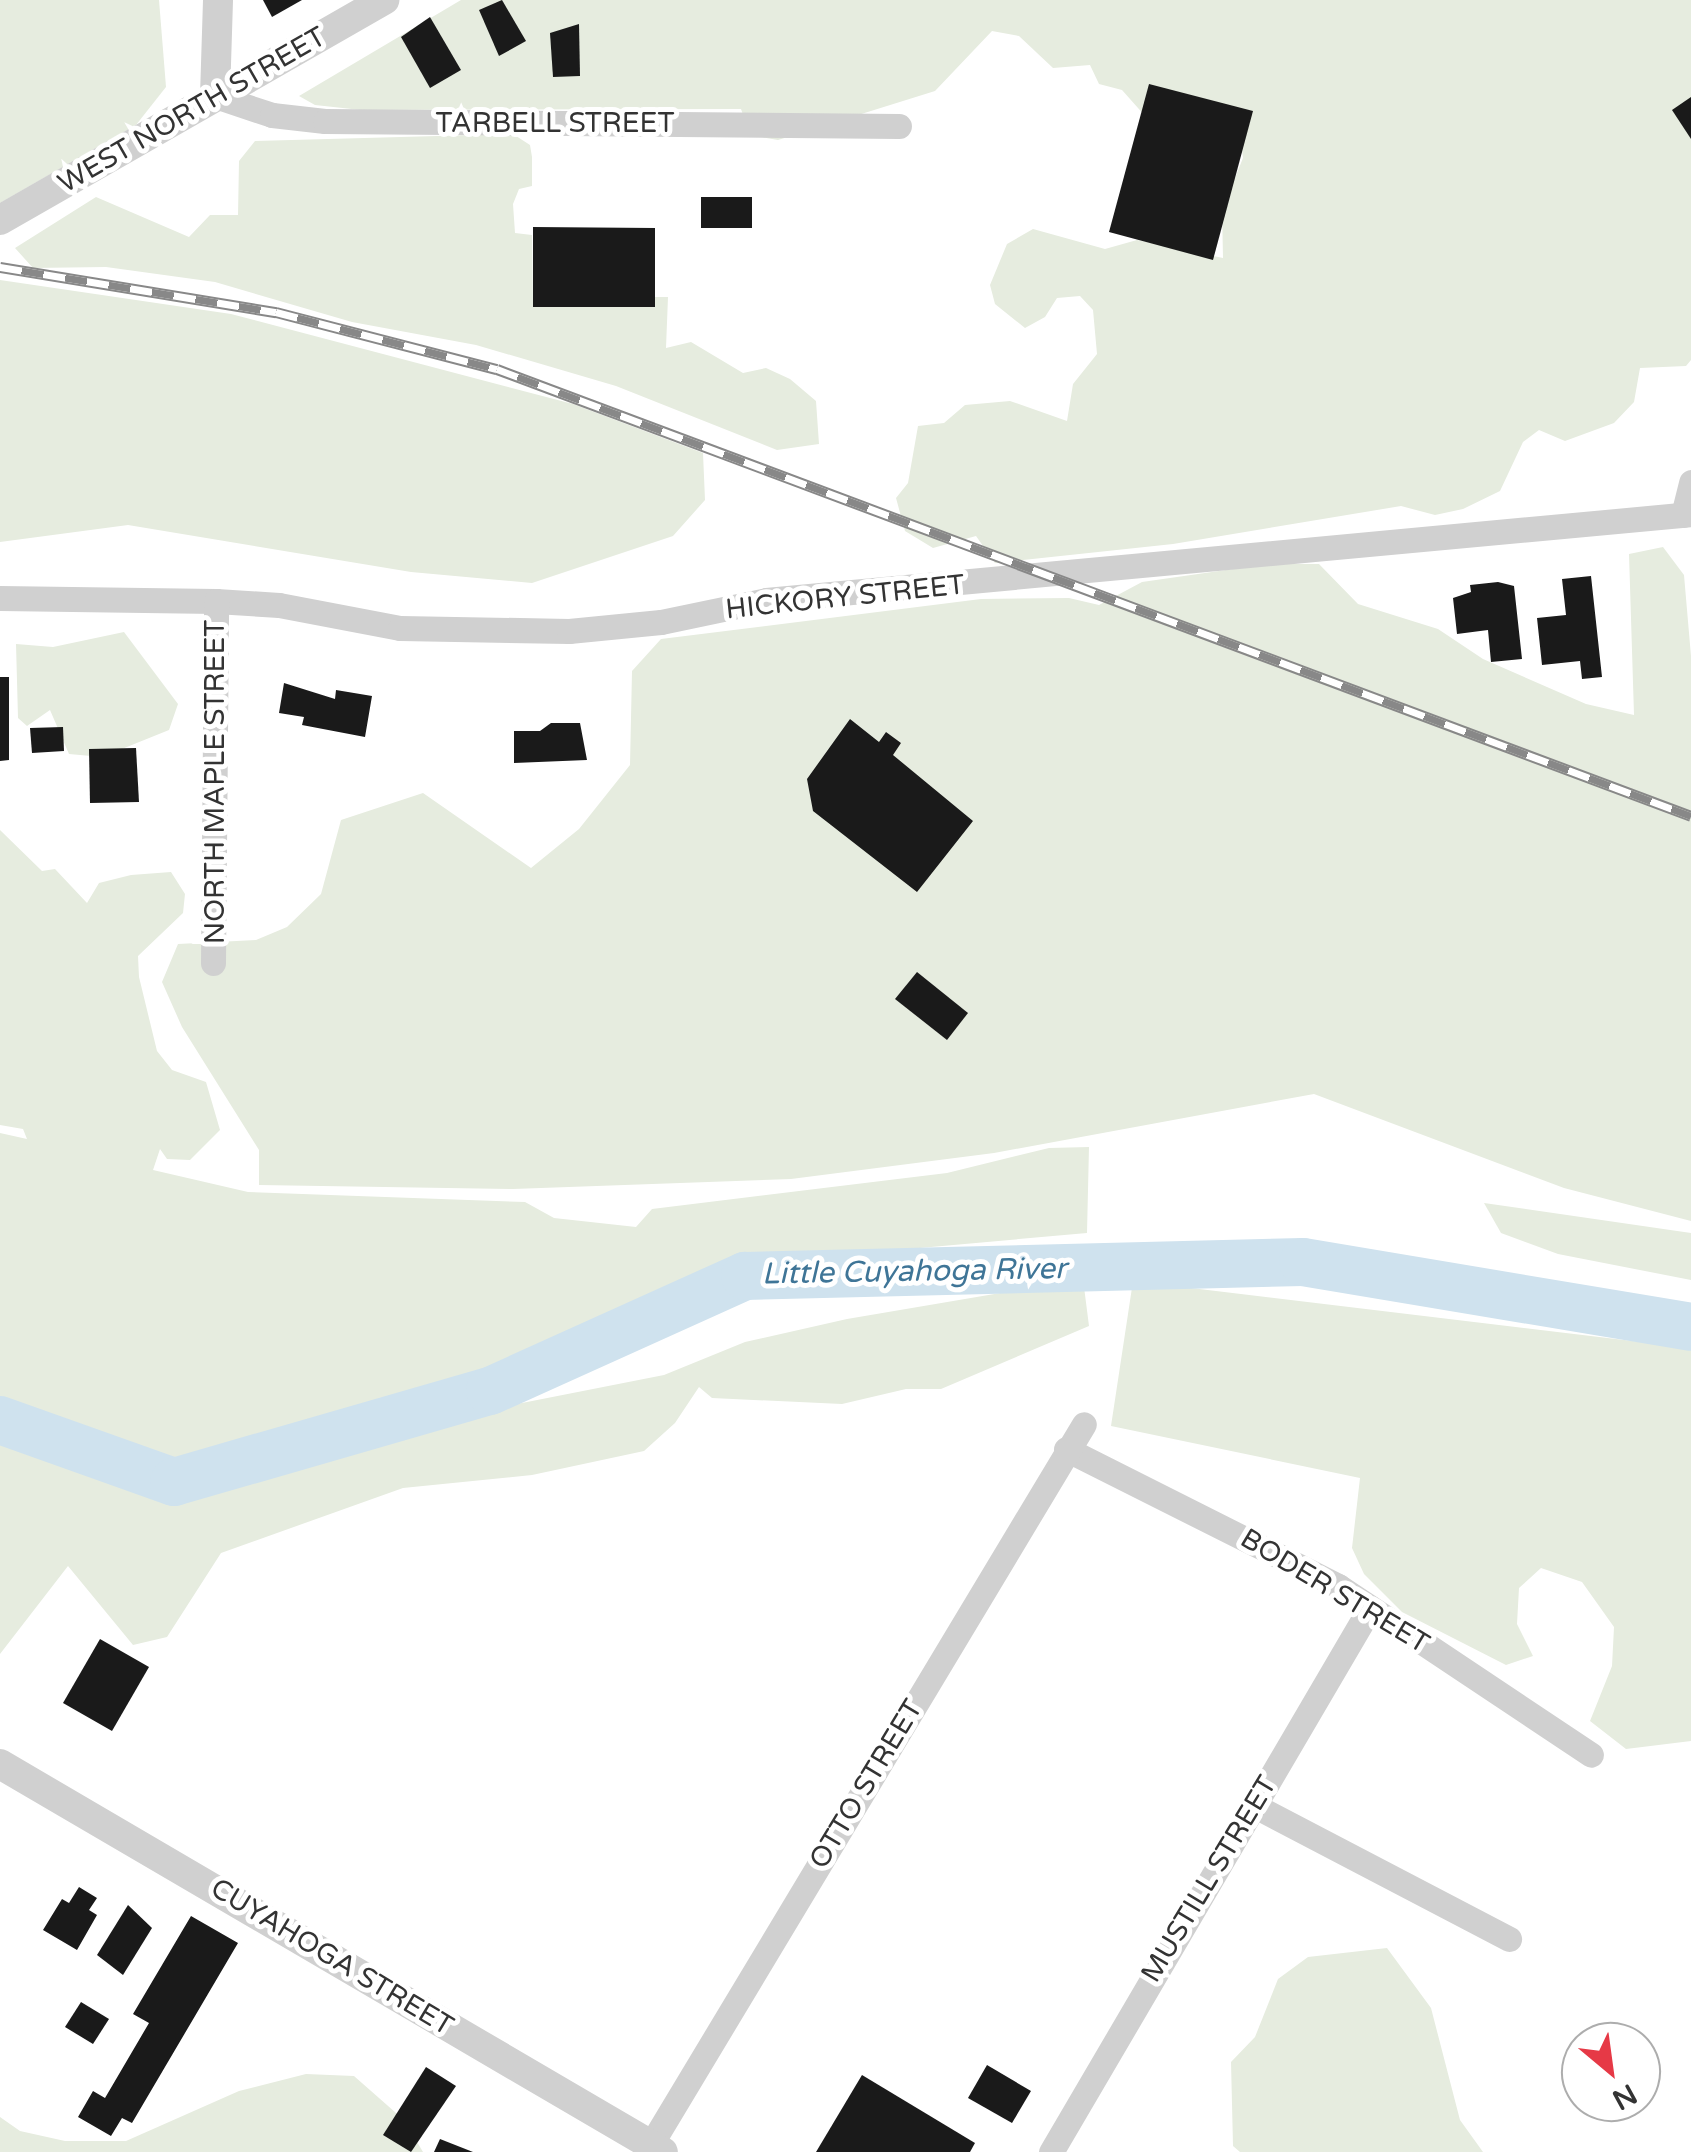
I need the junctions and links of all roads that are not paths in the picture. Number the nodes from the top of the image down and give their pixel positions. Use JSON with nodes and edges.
{"nodes":[{"id":1,"x":218,"y":0,"type":"edge"},
{"id":2,"x":384,"y":0,"type":"edge"},
{"id":3,"x":214,"y":96,"type":"junction"},
{"id":4,"x":899,"y":126,"type":"dead end"},
{"id":5,"x":0,"y":220,"type":"edge"},
{"id":6,"x":1691,"y":482,"type":"edge"},
{"id":7,"x":1687,"y":515,"type":"edge"},
{"id":8,"x":0,"y":598,"type":"edge"},
{"id":9,"x":216,"y":601,"type":"junction"},
{"id":10,"x":213,"y":963,"type":"dead end"},
{"id":11,"x":1084,"y":1424,"type":"dead end"},
{"id":12,"x":1066,"y":1449,"type":"junction"},
{"id":13,"x":1370,"y":1608,"type":"junction"},
{"id":14,"x":1591,"y":1755,"type":"dead end"},
{"id":15,"x":0,"y":1764,"type":"edge"},
{"id":16,"x":1253,"y":1805,"type":"junction"},
{"id":17,"x":1509,"y":1939,"type":"dead end"},
{"id":18,"x":655,"y":2150,"type":"edge"},
{"id":19,"x":1051,"y":2152,"type":"edge"}],
"edges":[{"from":1,"to":3,"type":"street"},
{"from":2,"to":3,"type":"street","name":"WEST NORTH STREET"},
{"from":3,"to":4,"type":"street","name":"TARBELL STREET"},
{"from":3,"to":5,"type":"street","name":"WEST NORTH STREET"},
{"from":6,"to":7,"type":"street"},
{"from":7,"to":9,"type":"street","name":"HICKORY STREET"},
{"from":8,"to":9,"type":"street","name":"HICKORY STREET"},
{"from":9,"to":10,"type":"street","name":"NORTH MAPLE STREET"},
{"from":11,"to":12,"type":"street","name":"OTTO STREET"},
{"from":12,"to":13,"type":"street","name":"BODER STREET"},
{"from":12,"to":18,"type":"street","name":"OTTO STREET"},
{"from":13,"to":14,"type":"street","name":"BODER STREET"},
{"from":13,"to":16,"type":"street","name":"MUSTILL STREET"},
{"from":15,"to":18,"type":"street","name":"CUYAHOGA STREET"},
{"from":16,"to":17,"type":"street"},
{"from":16,"to":19,"type":"street","name":"MUSTILL STREET"}]}
